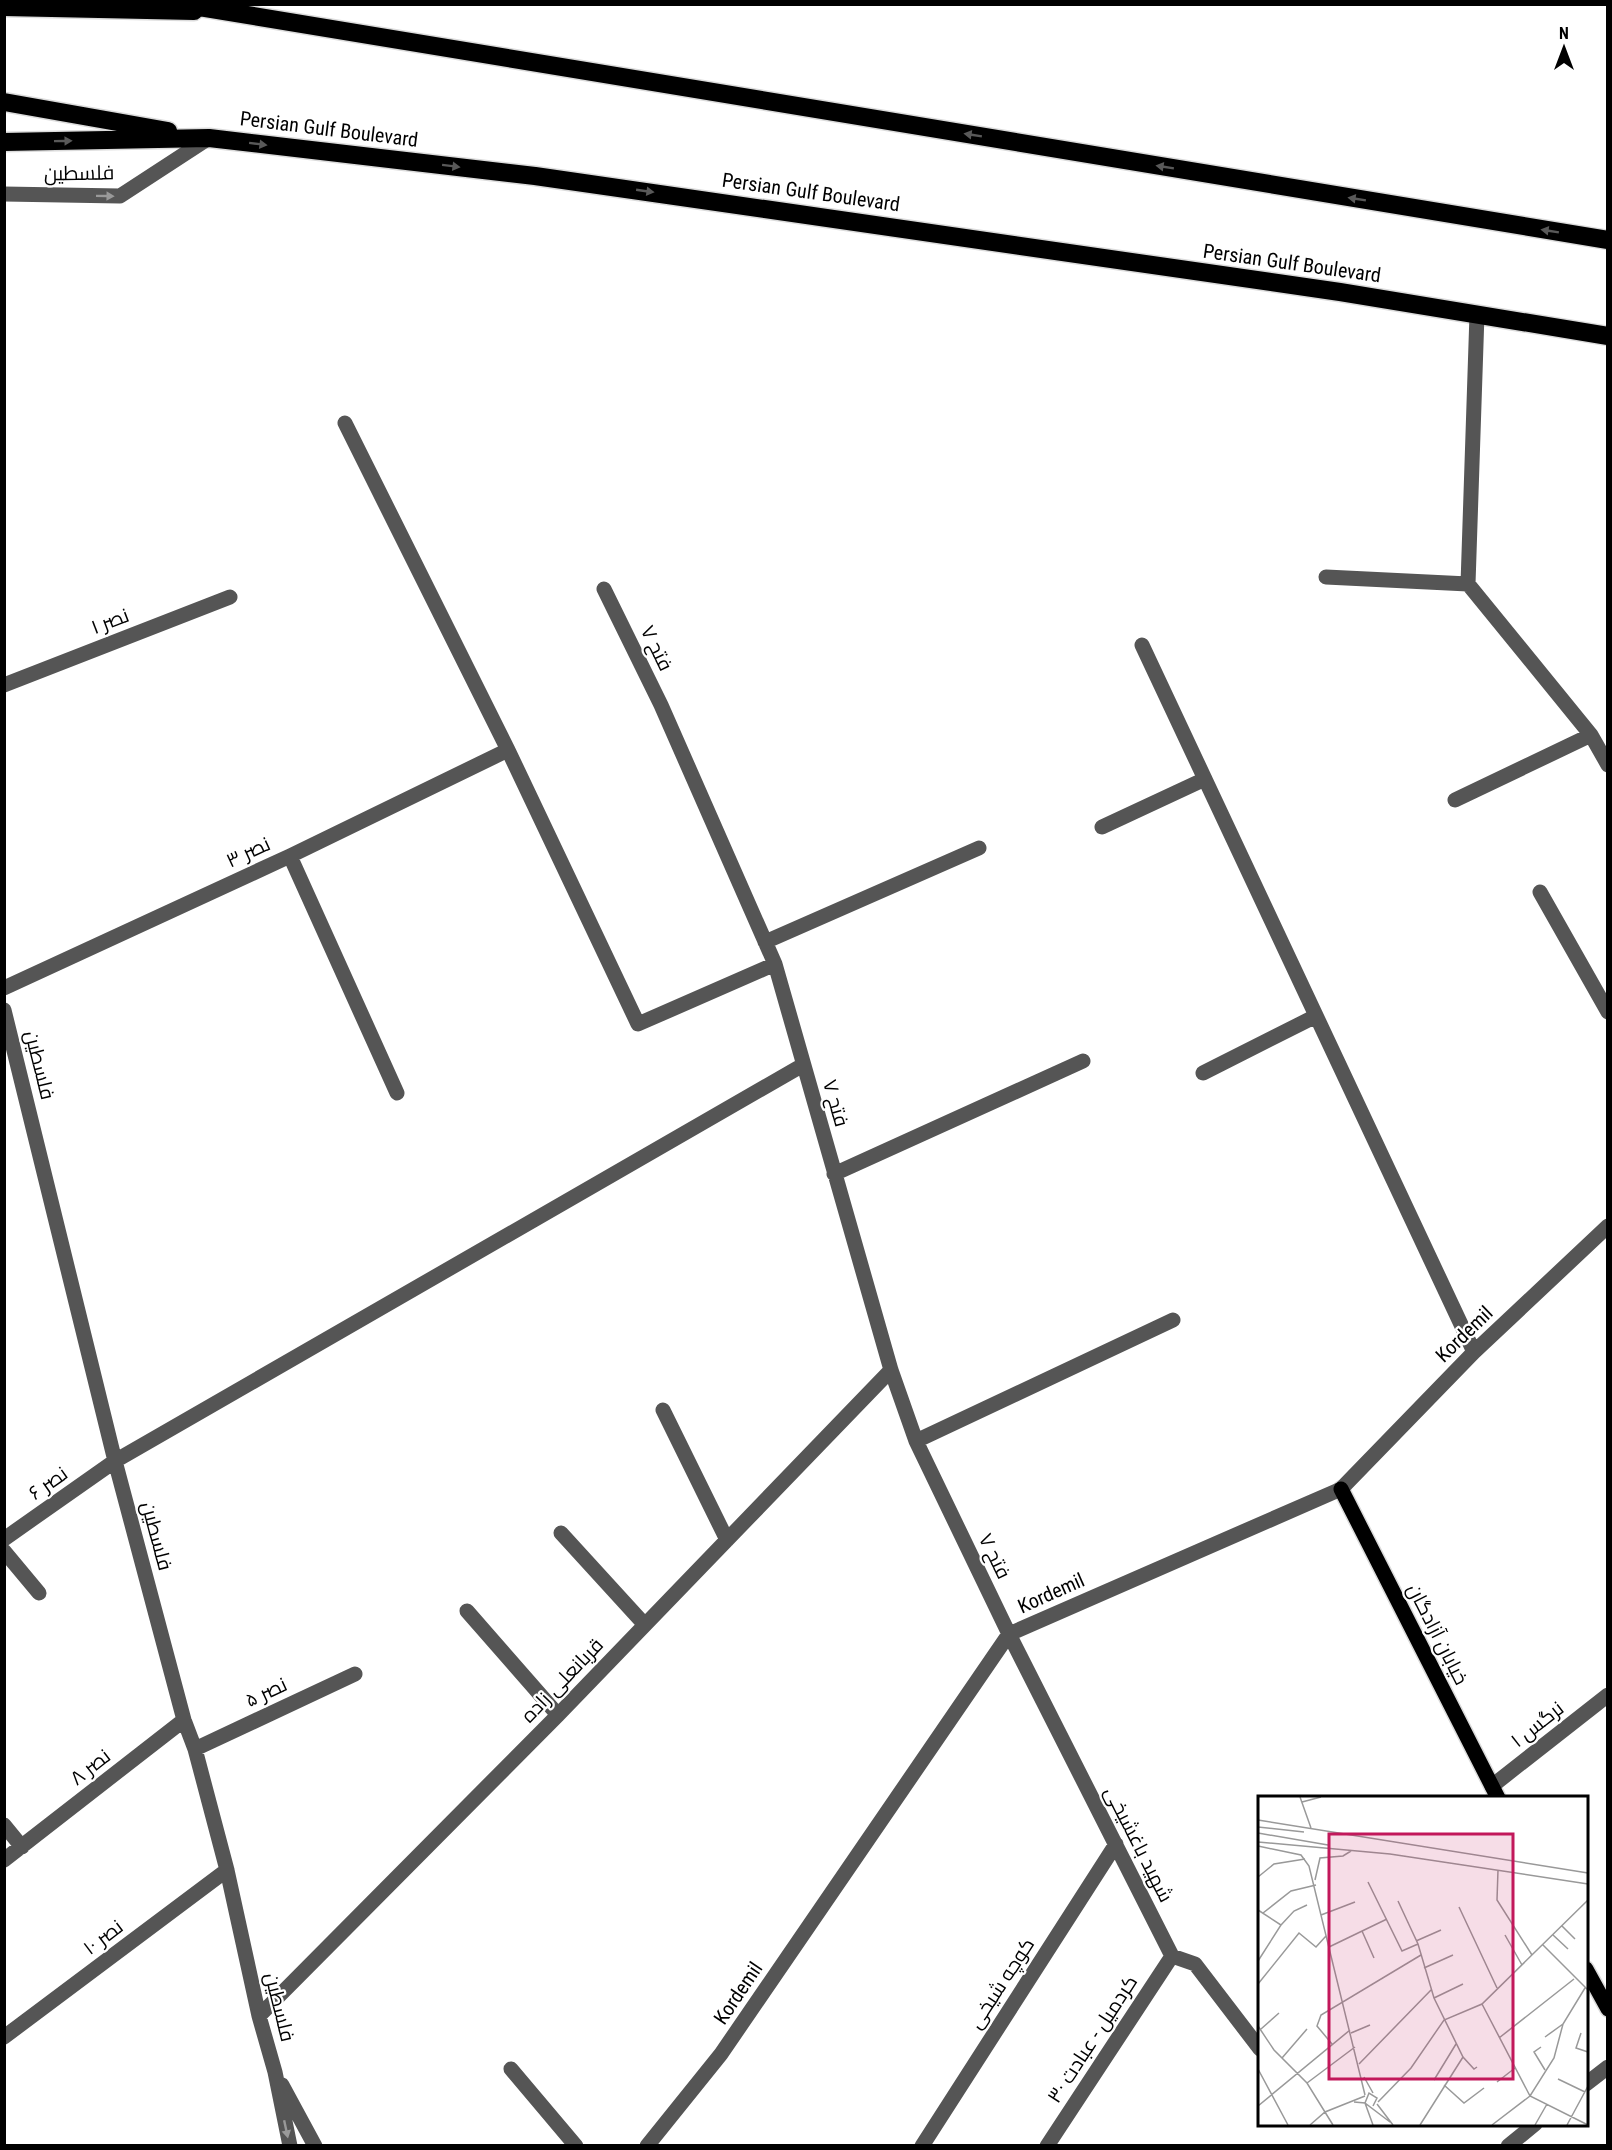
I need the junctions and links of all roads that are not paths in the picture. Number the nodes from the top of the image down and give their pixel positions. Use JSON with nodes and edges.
{"nodes":[{"id":1,"x":181,"y":4,"type":"edge"},
{"id":2,"x":4,"y":7,"type":"edge"},
{"id":3,"x":229,"y":12,"type":"junction"},
{"id":4,"x":4,"y":102,"type":"edge"},
{"id":5,"x":209,"y":138,"type":"junction"},
{"id":6,"x":4,"y":142,"type":"edge"},
{"id":7,"x":4,"y":194,"type":"edge"},
{"id":8,"x":1608,"y":240,"type":"edge"},
{"id":9,"x":1477,"y":314,"type":"junction"},
{"id":10,"x":1608,"y":336,"type":"edge"},
{"id":11,"x":345,"y":423,"type":"dead end"},
{"id":12,"x":1326,"y":577,"type":"dead end"},
{"id":13,"x":1468,"y":584,"type":"junction"},
{"id":14,"x":604,"y":590,"type":"dead end"},
{"id":15,"x":230,"y":597,"type":"dead end"},
{"id":16,"x":1142,"y":645,"type":"dead end"},
{"id":17,"x":4,"y":685,"type":"edge"},
{"id":18,"x":1591,"y":735,"type":"junction"},
{"id":19,"x":508,"y":750,"type":"junction"},
{"id":20,"x":1608,"y":765,"type":"edge"},
{"id":21,"x":1205,"y":779,"type":"junction"},
{"id":22,"x":1455,"y":800,"type":"dead end"},
{"id":23,"x":1102,"y":827,"type":"dead end"},
{"id":24,"x":979,"y":848,"type":"dead end"},
{"id":25,"x":290,"y":855,"type":"junction"},
{"id":26,"x":1540,"y":892,"type":"dead end"},
{"id":27,"x":765,"y":942,"type":"junction"},
{"id":28,"x":775,"y":964,"type":"junction"},
{"id":29,"x":4,"y":988,"type":"edge"},
{"id":30,"x":4,"y":1010,"type":"edge"},
{"id":31,"x":1608,"y":1012,"type":"edge"},
{"id":32,"x":1316,"y":1016,"type":"junction"},
{"id":33,"x":1083,"y":1061,"type":"dead end"},
{"id":34,"x":803,"y":1065,"type":"junction"},
{"id":35,"x":1203,"y":1073,"type":"dead end"},
{"id":36,"x":397,"y":1093,"type":"dead end"},
{"id":37,"x":834,"y":1174,"type":"junction"},
{"id":38,"x":1608,"y":1226,"type":"edge"},
{"id":39,"x":1173,"y":1320,"type":"dead end"},
{"id":40,"x":1474,"y":1352,"type":"junction"},
{"id":41,"x":891,"y":1370,"type":"junction"},
{"id":42,"x":663,"y":1410,"type":"dead end"},
{"id":43,"x":916,"y":1441,"type":"junction"},
{"id":44,"x":116,"y":1461,"type":"junction"},
{"id":45,"x":1341,"y":1489,"type":"junction"},
{"id":46,"x":561,"y":1533,"type":"dead end"},
{"id":47,"x":4,"y":1539,"type":"edge"},
{"id":48,"x":728,"y":1540,"type":"junction"},
{"id":49,"x":4,"y":1551,"type":"edge"},
{"id":50,"x":39,"y":1593,"type":"dead end"},
{"id":51,"x":467,"y":1611,"type":"dead end"},
{"id":52,"x":645,"y":1625,"type":"junction"},
{"id":53,"x":1009,"y":1634,"type":"junction"},
{"id":54,"x":355,"y":1674,"type":"dead end"},
{"id":55,"x":1608,"y":1695,"type":"edge"},
{"id":56,"x":558,"y":1715,"type":"junction"},
{"id":57,"x":184,"y":1720,"type":"junction"},
{"id":58,"x":195,"y":1749,"type":"junction"},
{"id":59,"x":1495,"y":1792,"type":"edge"},
{"id":60,"x":4,"y":1825,"type":"edge"},
{"id":61,"x":1116,"y":1844,"type":"junction"},
{"id":62,"x":22,"y":1847,"type":"junction"},
{"id":63,"x":4,"y":1860,"type":"edge"},
{"id":64,"x":227,"y":1870,"type":"junction"},
{"id":65,"x":1172,"y":1956,"type":"junction"},
{"id":66,"x":1588,"y":1971,"type":"edge"},
{"id":67,"x":1608,"y":2009,"type":"edge"},
{"id":68,"x":259,"y":2016,"type":"junction"},
{"id":69,"x":4,"y":2037,"type":"edge"},
{"id":70,"x":1258,"y":2046,"type":"edge"},
{"id":71,"x":1608,"y":2067,"type":"edge"},
{"id":72,"x":511,"y":2069,"type":"dead end"},
{"id":73,"x":275,"y":2072,"type":"junction"},
{"id":74,"x":1588,"y":2083,"type":"edge"},
{"id":75,"x":1532,"y":2126,"type":"edge"},
{"id":76,"x":290,"y":2145,"type":"edge"},
{"id":77,"x":315,"y":2145,"type":"edge"},
{"id":78,"x":576,"y":2145,"type":"edge"},
{"id":79,"x":647,"y":2145,"type":"edge"},
{"id":80,"x":922,"y":2145,"type":"edge"},
{"id":81,"x":1047,"y":2145,"type":"edge"},
{"id":82,"x":1508,"y":2145,"type":"edge"}],
"edges":[{"from":1,"to":3,"type":"highway"},
{"from":2,"to":3,"type":"highway"},
{"from":8,"to":3,"type":"highway","one_way":true},
{"from":4,"to":5,"type":"highway"},
{"from":6,"to":5,"type":"highway","name":"Persian Gulf Boulevard","one_way":true},
{"from":7,"to":5,"type":"street","name":"فلسطین","one_way":true},
{"from":5,"to":9,"type":"highway","name":"Persian Gulf Boulevard","one_way":true},
{"from":9,"to":10,"type":"highway","name":"Persian Gulf Boulevard"},
{"from":9,"to":13,"type":"street"},
{"from":11,"to":19,"type":"street"},
{"from":12,"to":13,"type":"street"},
{"from":13,"to":18,"type":"street"},
{"from":14,"to":27,"type":"street","name":"فتح ۷"},
{"from":15,"to":17,"type":"street","name":"نصر ۱"},
{"from":16,"to":21,"type":"street"},
{"from":18,"to":20,"type":"street"},
{"from":18,"to":22,"type":"street"},
{"from":19,"to":25,"type":"street","name":"نصر ۳"},
{"from":19,"to":28,"type":"street"},
{"from":21,"to":23,"type":"street"},
{"from":21,"to":32,"type":"street"},
{"from":24,"to":27,"type":"street"},
{"from":25,"to":29,"type":"street","name":"نصر ۳"},
{"from":25,"to":36,"type":"street"},
{"from":26,"to":31,"type":"street"},
{"from":27,"to":28,"type":"street","name":"فتح ۷"},
{"from":28,"to":34,"type":"street","name":"فتح ۷"},
{"from":30,"to":44,"type":"street","name":"فلسطین"},
{"from":32,"to":35,"type":"street"},
{"from":32,"to":40,"type":"street"},
{"from":33,"to":37,"type":"street"},
{"from":34,"to":37,"type":"street","name":"فتح ۷"},
{"from":34,"to":44,"type":"street","name":"نصر ۶"},
{"from":37,"to":41,"type":"street","name":"فتح ۷"},
{"from":38,"to":40,"type":"street","name":"Kordemil"},
{"from":39,"to":43,"type":"street"},
{"from":40,"to":45,"type":"street","name":"Kordemil"},
{"from":41,"to":43,"type":"street","name":"فتح ۷"},
{"from":41,"to":48,"type":"street","name":"قربانعلی زاده"},
{"from":42,"to":48,"type":"street"},
{"from":43,"to":53,"type":"street","name":"فتح ۷"},
{"from":44,"to":47,"type":"street","name":"نصر ۶"},
{"from":44,"to":57,"type":"street","name":"فلسطین"},
{"from":45,"to":53,"type":"street","name":"Kordemil"},
{"from":45,"to":59,"type":"main road","name":"خیابان آزادگان"},
{"from":46,"to":52,"type":"street"},
{"from":48,"to":52,"type":"street","name":"قربانعلی زاده"},
{"from":49,"to":50,"type":"street"},
{"from":51,"to":56,"type":"street"},
{"from":52,"to":56,"type":"street","name":"قربانعلی زاده"},
{"from":53,"to":61,"type":"street","name":"شهید باغشیخی"},
{"from":53,"to":79,"type":"street","name":"Kordemil"},
{"from":54,"to":58,"type":"street","name":"نصر ۵"},
{"from":55,"to":59,"type":"street","name":"نرگس ۱"},
{"from":56,"to":68,"type":"street","name":"قربانعلی زاده"},
{"from":57,"to":58,"type":"street","name":"فلسطین"},
{"from":57,"to":62,"type":"street","name":"نصر ۸"},
{"from":58,"to":64,"type":"street","name":"فلسطین"},
{"from":60,"to":62,"type":"street"},
{"from":61,"to":65,"type":"street","name":"شهید باغشیخی"},
{"from":61,"to":80,"type":"street","name":"کوچه شیخی"},
{"from":62,"to":63,"type":"street","name":"نصر ۸"},
{"from":64,"to":68,"type":"street","name":"فلسطین"},
{"from":64,"to":69,"type":"street","name":"نصر ۱۰"},
{"from":65,"to":70,"type":"street"},
{"from":65,"to":81,"type":"street","name":"کردمیل - عبادت ۳۰"},
{"from":66,"to":67,"type":"main road"},
{"from":68,"to":73,"type":"street","name":"فلسطین"},
{"from":71,"to":74,"type":"street"},
{"from":72,"to":78,"type":"street"},
{"from":73,"to":76,"type":"street","one_way":true},
{"from":73,"to":77,"type":"street"},
{"from":75,"to":82,"type":"street"}]}
